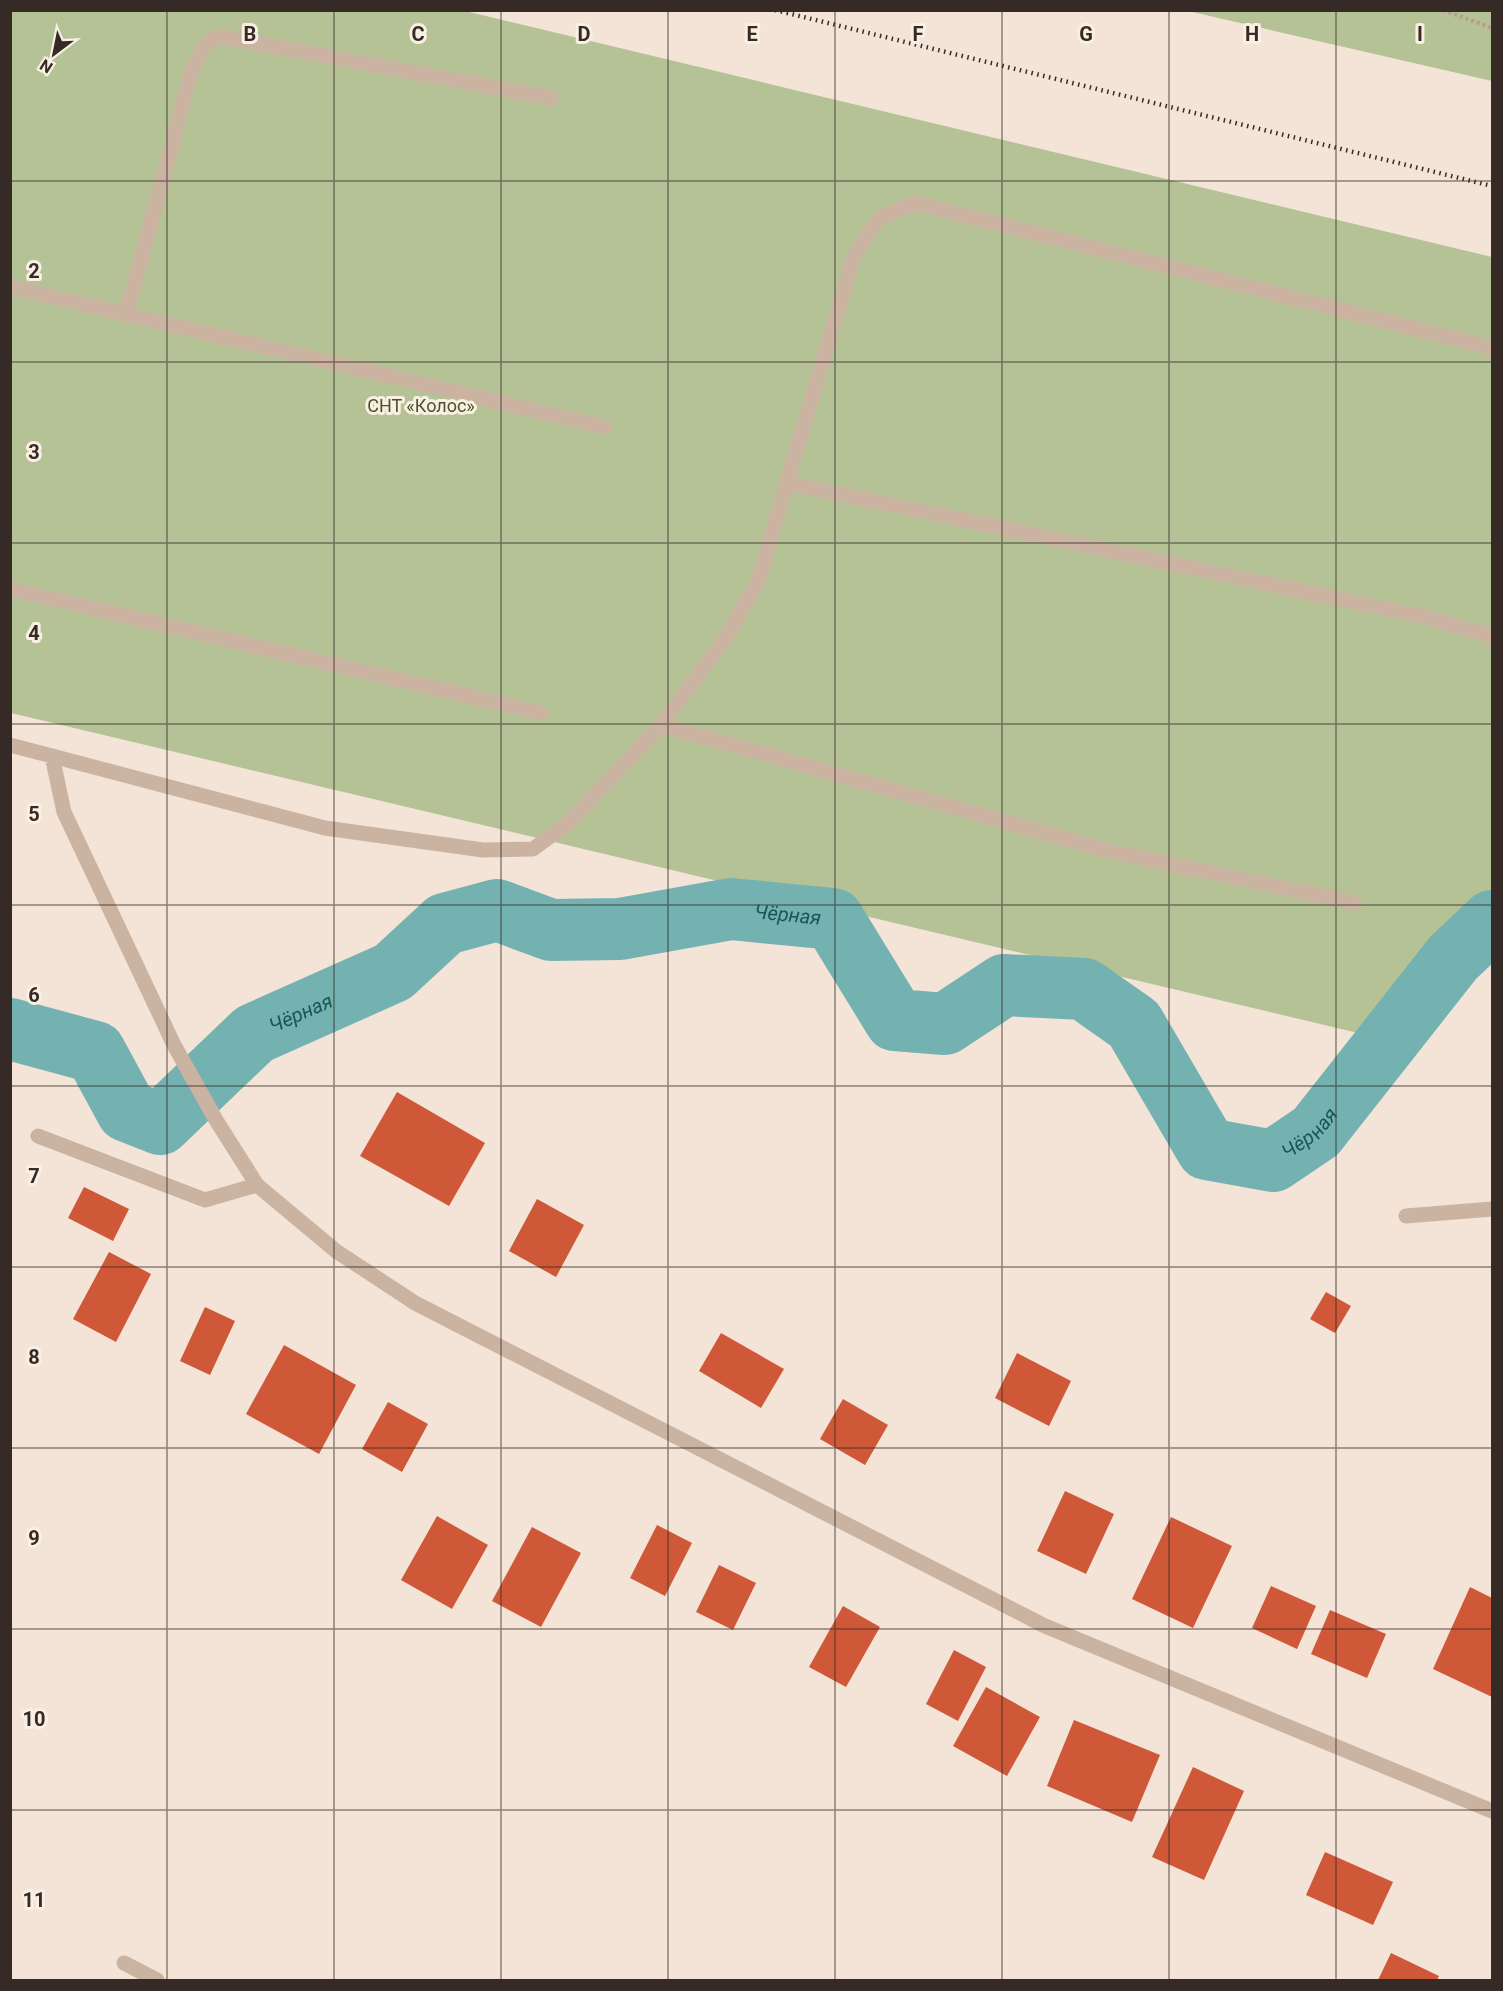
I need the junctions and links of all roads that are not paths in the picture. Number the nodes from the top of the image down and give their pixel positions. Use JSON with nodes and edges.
{"nodes":[{"id":1,"x":551,"y":98,"type":"dead end"},
{"id":2,"x":10,"y":287,"type":"edge"},
{"id":3,"x":126,"y":315,"type":"junction"},
{"id":4,"x":1492,"y":348,"type":"edge"},
{"id":5,"x":605,"y":427,"type":"dead end"},
{"id":6,"x":786,"y":483,"type":"junction"},
{"id":7,"x":10,"y":589,"type":"edge"},
{"id":8,"x":1492,"y":636,"type":"edge"},
{"id":9,"x":541,"y":713,"type":"dead end"},
{"id":10,"x":661,"y":725,"type":"junction"},
{"id":11,"x":10,"y":745,"type":"edge"},
{"id":12,"x":52,"y":756,"type":"junction"},
{"id":13,"x":1353,"y":903,"type":"dead end"},
{"id":14,"x":38,"y":1136,"type":"dead end"},
{"id":15,"x":257,"y":1185,"type":"junction"},
{"id":16,"x":1492,"y":1209,"type":"edge"},
{"id":17,"x":1406,"y":1216,"type":"dead end"},
{"id":18,"x":1492,"y":1811,"type":"edge"},
{"id":19,"x":124,"y":1963,"type":"dead end"},
{"id":20,"x":157,"y":1980,"type":"edge"}],
"edges":[{"from":1,"to":3,"type":"street"},
{"from":2,"to":3,"type":"street"},
{"from":3,"to":5,"type":"street"},
{"from":4,"to":6,"type":"street"},
{"from":6,"to":8,"type":"street"},
{"from":6,"to":10,"type":"street"},
{"from":7,"to":9,"type":"street"},
{"from":10,"to":12,"type":"street"},
{"from":10,"to":13,"type":"street"},
{"from":11,"to":12,"type":"street"},
{"from":12,"to":15,"type":"street"},
{"from":14,"to":15,"type":"street"},
{"from":15,"to":18,"type":"street"},
{"from":16,"to":17,"type":"street"},
{"from":19,"to":20,"type":"street"}]}
